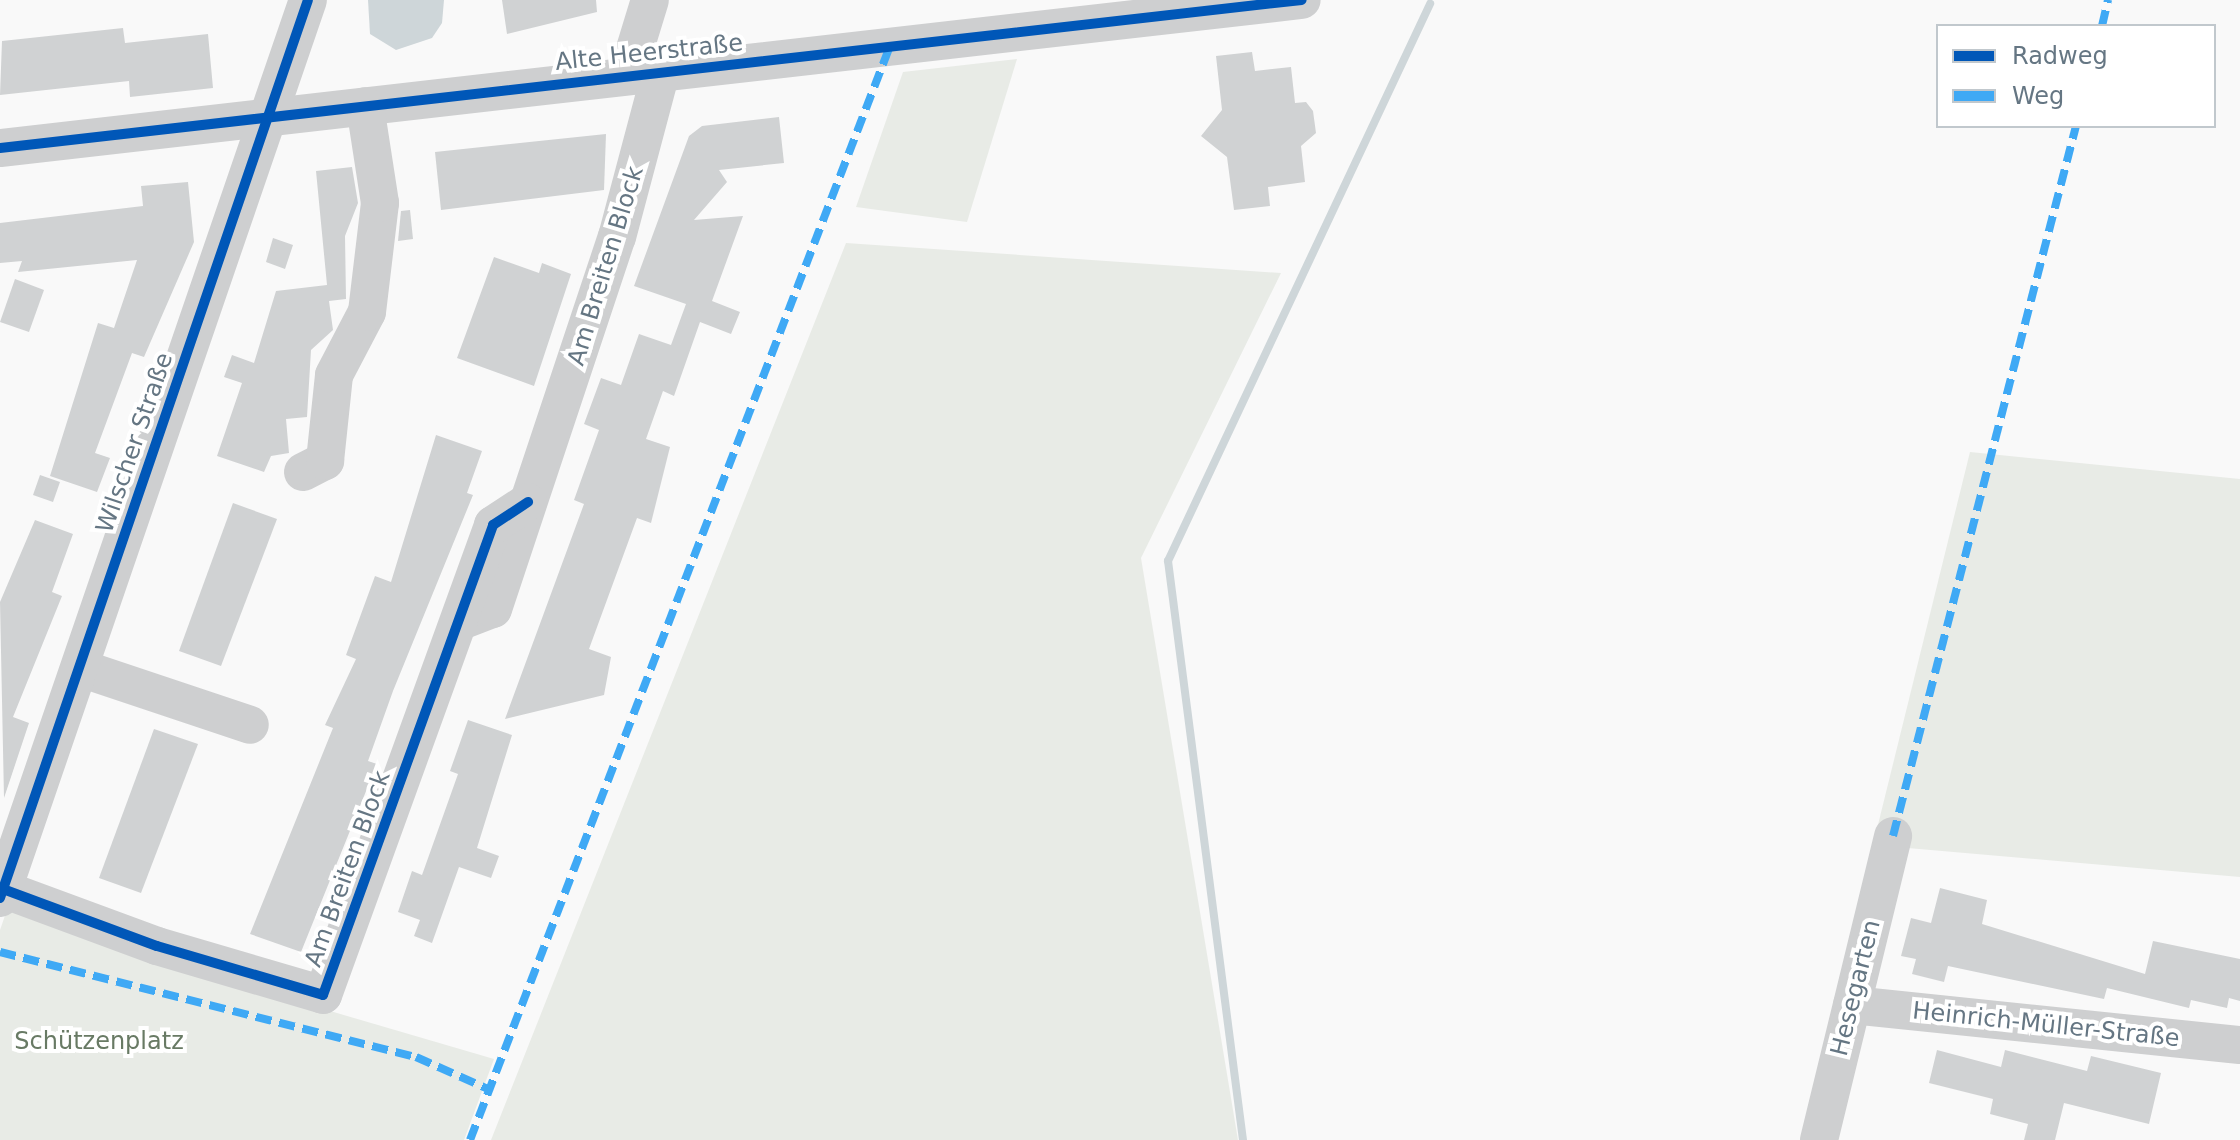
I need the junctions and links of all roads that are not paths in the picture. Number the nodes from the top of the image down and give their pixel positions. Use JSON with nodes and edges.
{"nodes":[{"id":1,"x":308,"y":0,"type":"edge"},
{"id":2,"x":650,"y":0,"type":"edge"},
{"id":3,"x":1302,"y":0,"type":"edge"},
{"id":4,"x":644,"y":74,"type":"junction"},
{"id":5,"x":365,"y":106,"type":"junction"},
{"id":6,"x":266,"y":115,"type":"junction"},
{"id":7,"x":0,"y":148,"type":"edge"},
{"id":8,"x":303,"y":472,"type":"dead end"},
{"id":9,"x":80,"y":668,"type":"junction"},
{"id":10,"x":250,"y":725,"type":"dead end"},
{"id":11,"x":1893,"y":836,"type":"dead end"},
{"id":12,"x":1,"y":892,"type":"edge"},
{"id":13,"x":1852,"y":1005,"type":"junction"},
{"id":14,"x":2240,"y":1045,"type":"edge"},
{"id":15,"x":1819,"y":1140,"type":"edge"}],
"edges":[{"from":1,"to":6,"type":"street","name":"Wilscher Straße"},
{"from":2,"to":4,"type":"street","name":"Am Breiten Block"},
{"from":3,"to":4,"type":"street","name":"Alte Heerstraße"},
{"from":4,"to":5,"type":"street","name":"Alte Heerstraße"},
{"from":4,"to":12,"type":"street","name":"Am Breiten Block"},
{"from":5,"to":6,"type":"street","name":"Alte Heerstraße"},
{"from":5,"to":8,"type":"street"},
{"from":6,"to":7,"type":"street","name":"Alte Heerstraße"},
{"from":6,"to":9,"type":"street","name":"Wilscher Straße"},
{"from":9,"to":10,"type":"street"},
{"from":9,"to":12,"type":"street","name":"Wilscher Straße"},
{"from":11,"to":13,"type":"street","name":"Hesegarten"},
{"from":13,"to":14,"type":"street","name":"Heinrich-Müller-Straße"},
{"from":13,"to":15,"type":"street","name":"Hesegarten"}]}
